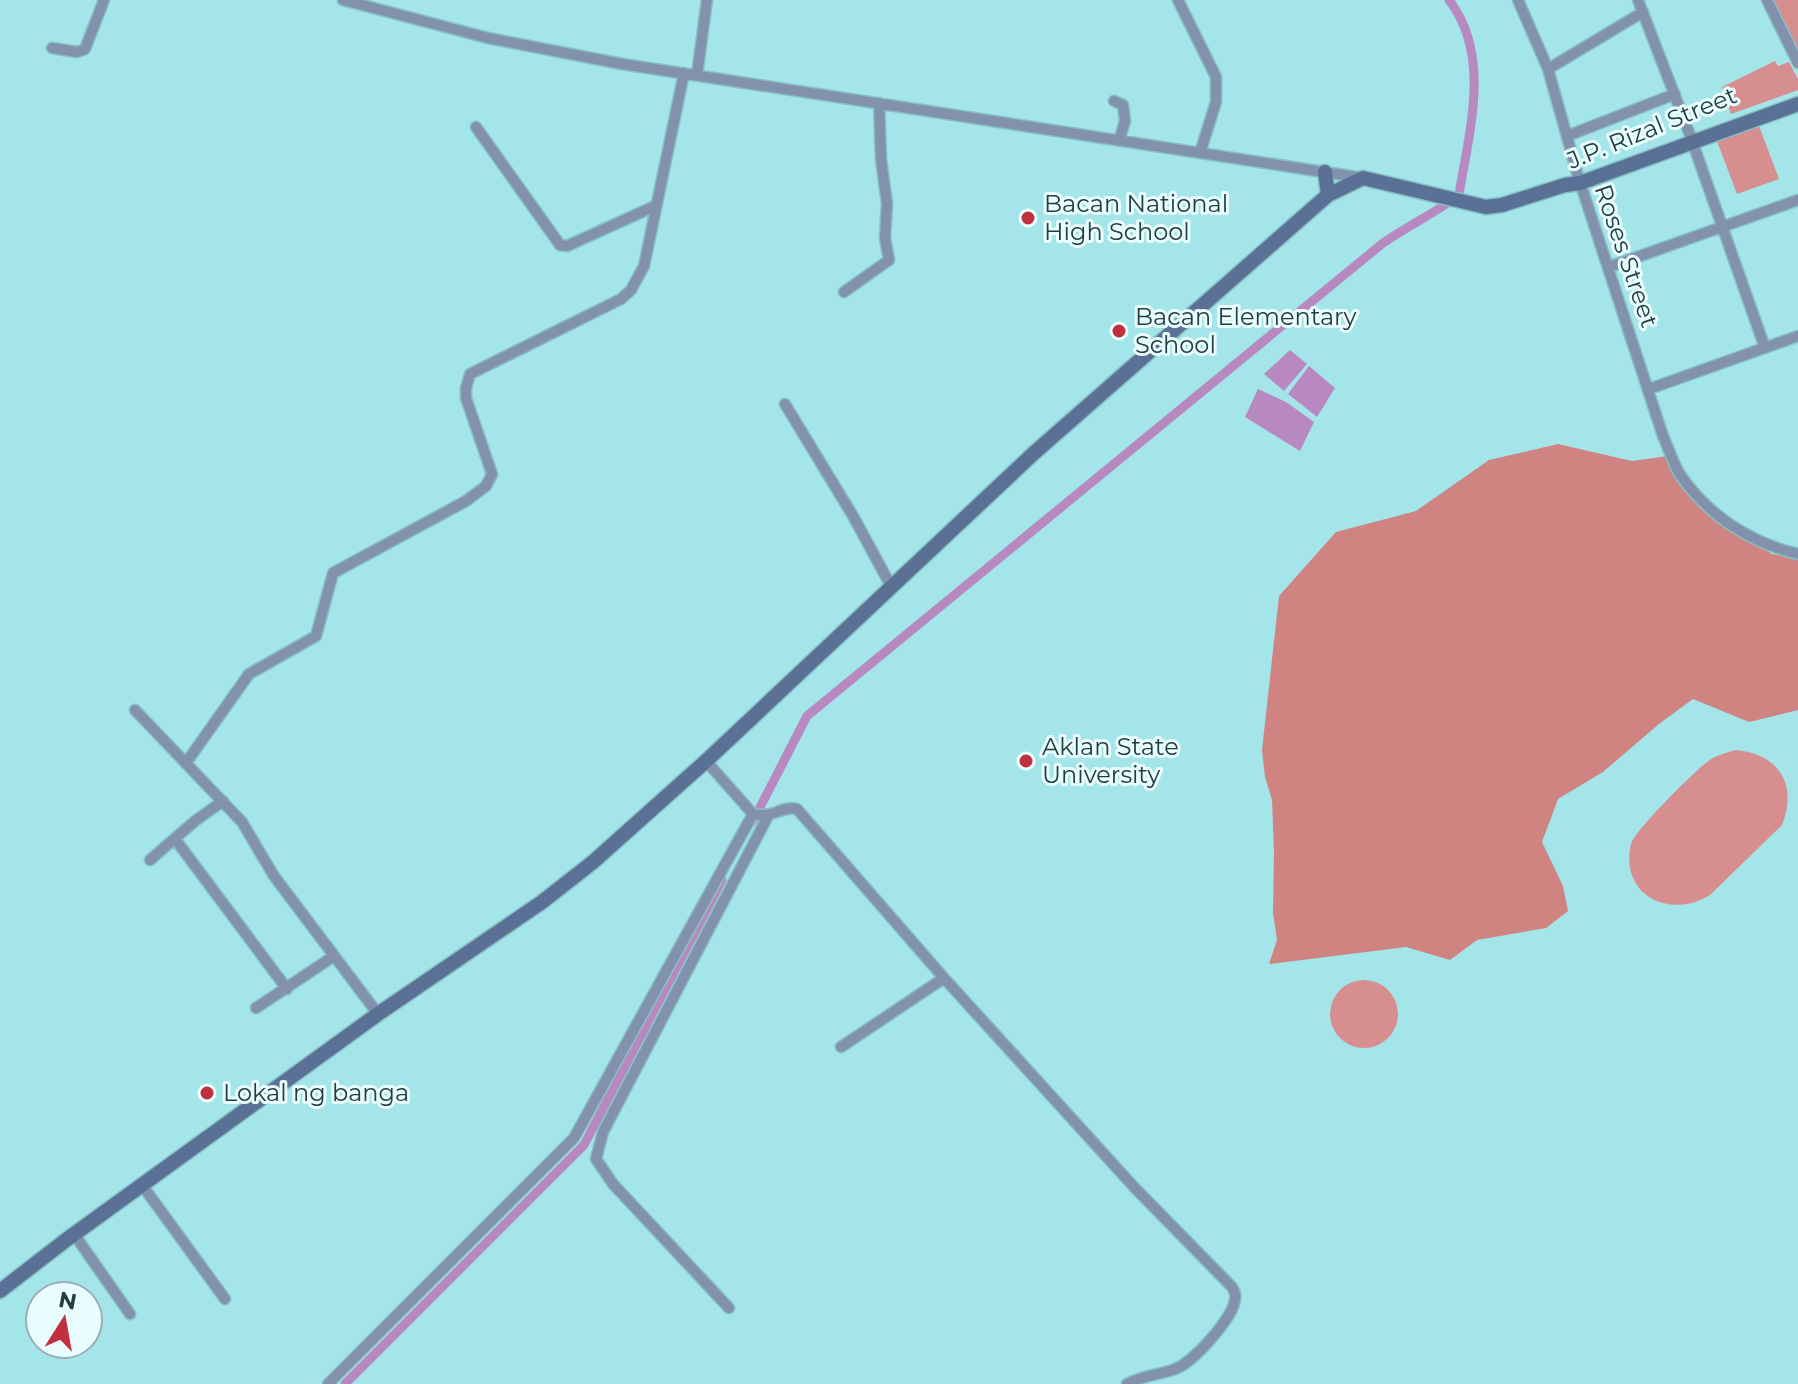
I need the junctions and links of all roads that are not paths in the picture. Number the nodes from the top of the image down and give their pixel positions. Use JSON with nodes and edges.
{"nodes":[{"id":1,"x":104,"y":0,"type":"edge"},
{"id":2,"x":343,"y":0,"type":"edge"},
{"id":3,"x":707,"y":0,"type":"edge"},
{"id":4,"x":1178,"y":0,"type":"edge"},
{"id":5,"x":1518,"y":0,"type":"edge"},
{"id":6,"x":1638,"y":0,"type":"edge"},
{"id":7,"x":1767,"y":0,"type":"edge"},
{"id":8,"x":1643,"y":12,"type":"junction"},
{"id":9,"x":52,"y":48,"type":"dead end"},
{"id":10,"x":1798,"y":63,"type":"edge"},
{"id":11,"x":1548,"y":69,"type":"junction"},
{"id":12,"x":684,"y":73,"type":"junction"},
{"id":13,"x":697,"y":75,"type":"junction"},
{"id":14,"x":1675,"y":94,"type":"junction"},
{"id":15,"x":1798,"y":95,"type":"edge"},
{"id":16,"x":1114,"y":101,"type":"dead end"},
{"id":17,"x":879,"y":103,"type":"junction"},
{"id":18,"x":1798,"y":104,"type":"edge"},
{"id":19,"x":476,"y":127,"type":"dead end"},
{"id":20,"x":1567,"y":136,"type":"junction"},
{"id":21,"x":1120,"y":138,"type":"junction"},
{"id":22,"x":1692,"y":139,"type":"junction"},
{"id":23,"x":1200,"y":153,"type":"junction"},
{"id":24,"x":1325,"y":172,"type":"junction"},
{"id":25,"x":1363,"y":178,"type":"junction"},
{"id":26,"x":1574,"y":181,"type":"junction"},
{"id":27,"x":1328,"y":195,"type":"junction"},
{"id":28,"x":1798,"y":200,"type":"edge"},
{"id":29,"x":655,"y":206,"type":"junction"},
{"id":30,"x":1723,"y":228,"type":"junction"},
{"id":31,"x":1609,"y":267,"type":"junction"},
{"id":32,"x":844,"y":292,"type":"dead end"},
{"id":33,"x":1798,"y":336,"type":"edge"},
{"id":34,"x":1765,"y":348,"type":"junction"},
{"id":35,"x":1649,"y":389,"type":"junction"},
{"id":36,"x":785,"y":404,"type":"dead end"},
{"id":37,"x":1798,"y":554,"type":"edge"},
{"id":38,"x":891,"y":586,"type":"junction"},
{"id":39,"x":135,"y":710,"type":"dead end"},
{"id":40,"x":706,"y":761,"type":"junction"},
{"id":41,"x":186,"y":763,"type":"junction"},
{"id":42,"x":223,"y":801,"type":"junction"},
{"id":43,"x":758,"y":815,"type":"junction"},
{"id":44,"x":175,"y":839,"type":"junction"},
{"id":45,"x":150,"y":860,"type":"dead end"},
{"id":46,"x":334,"y":956,"type":"junction"},
{"id":47,"x":944,"y":978,"type":"junction"},
{"id":48,"x":287,"y":989,"type":"junction"},
{"id":49,"x":256,"y":1008,"type":"dead end"},
{"id":50,"x":378,"y":1014,"type":"junction"},
{"id":51,"x":841,"y":1047,"type":"dead end"},
{"id":52,"x":142,"y":1185,"type":"junction"},
{"id":53,"x":74,"y":1234,"type":"junction"},
{"id":54,"x":0,"y":1291,"type":"edge"},
{"id":55,"x":225,"y":1299,"type":"dead end"},
{"id":56,"x":729,"y":1308,"type":"dead end"},
{"id":57,"x":130,"y":1314,"type":"dead end"},
{"id":58,"x":328,"y":1384,"type":"edge"},
{"id":59,"x":1127,"y":1384,"type":"edge"}],
"edges":[{"from":1,"to":9,"type":"street"},
{"from":2,"to":12,"type":"street"},
{"from":3,"to":13,"type":"street"},
{"from":4,"to":23,"type":"street"},
{"from":5,"to":11,"type":"street","name":"Roses Street"},
{"from":6,"to":8,"type":"street"},
{"from":7,"to":10,"type":"street"},
{"from":8,"to":11,"type":"street"},
{"from":8,"to":14,"type":"street"},
{"from":11,"to":20,"type":"street","name":"Roses Street"},
{"from":12,"to":13,"type":"street"},
{"from":12,"to":29,"type":"street"},
{"from":13,"to":17,"type":"street"},
{"from":14,"to":20,"type":"street"},
{"from":14,"to":22,"type":"street"},
{"from":15,"to":22,"type":"main road","name":"J.P. Rizal Street"},
{"from":16,"to":21,"type":"street"},
{"from":17,"to":21,"type":"street"},
{"from":17,"to":32,"type":"street"},
{"from":18,"to":22,"type":"main road","name":"J.P. Rizal Street"},
{"from":19,"to":29,"type":"street"},
{"from":20,"to":26,"type":"street","name":"Roses Street"},
{"from":21,"to":23,"type":"street"},
{"from":22,"to":26,"type":"main road","name":"J.P. Rizal Street"},
{"from":22,"to":30,"type":"street"},
{"from":23,"to":24,"type":"street"},
{"from":24,"to":25,"type":"street"},
{"from":24,"to":27,"type":"main road"},
{"from":25,"to":26,"type":"main road","name":"J.P. Rizal Street"},
{"from":25,"to":27,"type":"main road"},
{"from":26,"to":31,"type":"street","name":"Roses Street"},
{"from":27,"to":38,"type":"main road"},
{"from":28,"to":30,"type":"street"},
{"from":29,"to":41,"type":"street"},
{"from":30,"to":31,"type":"street"},
{"from":30,"to":34,"type":"street"},
{"from":31,"to":35,"type":"street","name":"Roses Street"},
{"from":33,"to":34,"type":"street"},
{"from":34,"to":35,"type":"street"},
{"from":35,"to":37,"type":"street","name":"Roses Street"},
{"from":36,"to":38,"type":"street"},
{"from":38,"to":40,"type":"main road"},
{"from":39,"to":41,"type":"street"},
{"from":40,"to":43,"type":"street"},
{"from":40,"to":50,"type":"main road"},
{"from":41,"to":42,"type":"street"},
{"from":42,"to":44,"type":"street"},
{"from":42,"to":46,"type":"street"},
{"from":43,"to":47,"type":"street"},
{"from":43,"to":56,"type":"street"},
{"from":43,"to":58,"type":"street"},
{"from":44,"to":45,"type":"street"},
{"from":44,"to":48,"type":"street"},
{"from":46,"to":48,"type":"street"},
{"from":46,"to":50,"type":"street"},
{"from":47,"to":51,"type":"street"},
{"from":47,"to":59,"type":"street"},
{"from":48,"to":49,"type":"street"},
{"from":50,"to":52,"type":"main road"},
{"from":52,"to":53,"type":"main road"},
{"from":52,"to":55,"type":"street"},
{"from":53,"to":54,"type":"main road"},
{"from":53,"to":57,"type":"street"}]}
